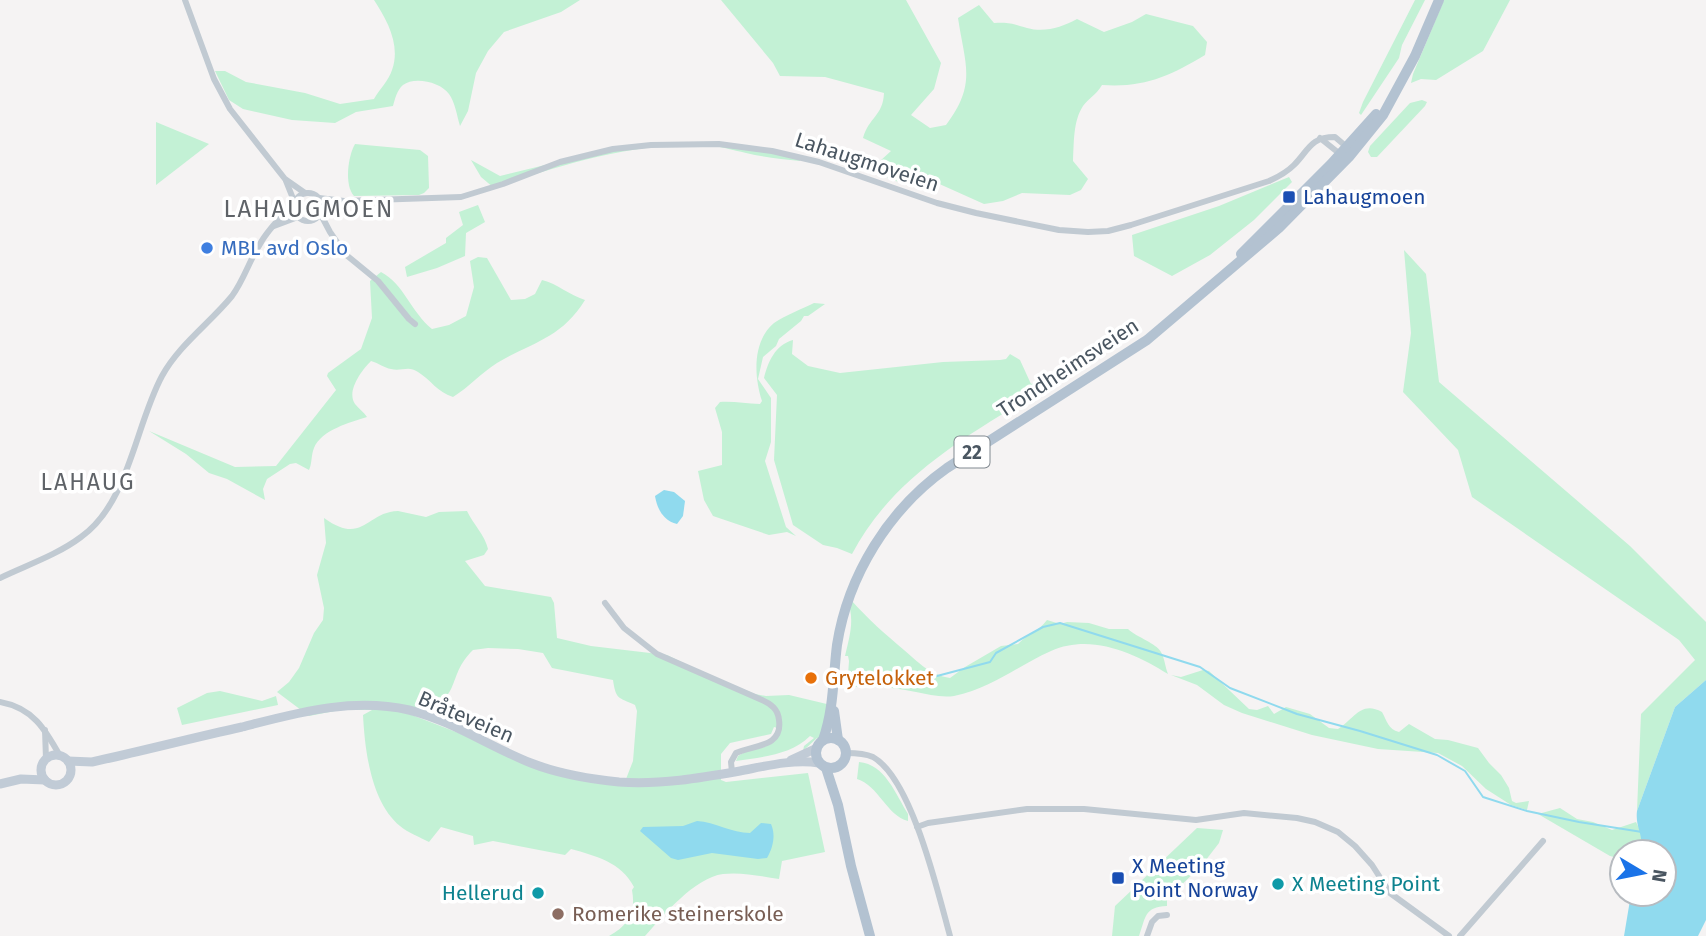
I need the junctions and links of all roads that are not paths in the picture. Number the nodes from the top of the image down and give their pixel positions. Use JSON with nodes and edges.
{"nodes":[{"id":1,"x":185,"y":0,"type":"edge"},
{"id":2,"x":1439,"y":0,"type":"edge"},
{"id":3,"x":1346,"y":153,"type":"junction"},
{"id":4,"x":285,"y":179,"type":"junction"},
{"id":5,"x":304,"y":192,"type":"junction"},
{"id":6,"x":319,"y":198,"type":"junction"},
{"id":7,"x":344,"y":201,"type":"junction"},
{"id":8,"x":294,"y":202,"type":"junction"},
{"id":9,"x":321,"y":211,"type":"junction"},
{"id":10,"x":298,"y":217,"type":"junction"},
{"id":11,"x":311,"y":220,"type":"junction"},
{"id":12,"x":274,"y":226,"type":"junction"},
{"id":13,"x":330,"y":232,"type":"junction"},
{"id":14,"x":415,"y":324,"type":"dead end"},
{"id":15,"x":0,"y":578,"type":"edge"},
{"id":16,"x":605,"y":603,"type":"dead end"},
{"id":17,"x":0,"y":702,"type":"edge"},
{"id":18,"x":833,"y":703,"type":"junction"},
{"id":19,"x":45,"y":730,"type":"junction"},
{"id":20,"x":838,"y":740,"type":"junction"},
{"id":21,"x":820,"y":744,"type":"junction"},
{"id":22,"x":846,"y":753,"type":"junction"},
{"id":23,"x":64,"y":759,"type":"junction"},
{"id":24,"x":92,"y":762,"type":"junction"},
{"id":25,"x":786,"y":762,"type":"junction"},
{"id":26,"x":44,"y":763,"type":"junction"},
{"id":27,"x":822,"y":765,"type":"junction"},
{"id":28,"x":838,"y":766,"type":"junction"},
{"id":29,"x":732,"y":772,"type":"junction"},
{"id":30,"x":71,"y":775,"type":"junction"},
{"id":31,"x":21,"y":779,"type":"junction"},
{"id":32,"x":45,"y":780,"type":"junction"},
{"id":33,"x":0,"y":784,"type":"edge"},
{"id":34,"x":838,"y":805,"type":"junction"},
{"id":35,"x":917,"y":827,"type":"junction"},
{"id":36,"x":1543,"y":841,"type":"dead end"},
{"id":37,"x":1167,"y":915,"type":"dead end"},
{"id":38,"x":870,"y":936,"type":"edge"},
{"id":39,"x":950,"y":936,"type":"edge"},
{"id":40,"x":1147,"y":936,"type":"edge"},
{"id":41,"x":1449,"y":936,"type":"edge"},
{"id":42,"x":1460,"y":936,"type":"edge"}],
"edges":[{"from":1,"to":4,"type":"street"},
{"from":2,"to":3,"type":"main road","name":"Trondheimsveien","number":"22"},
{"from":3,"to":7,"type":"street","name":"Lahaugmoveien"},
{"from":3,"to":18,"type":"main road","name":"Trondheimsveien","number":"22"},
{"from":4,"to":5,"type":"street"},
{"from":4,"to":8,"type":"street"},
{"from":5,"to":6,"type":"street"},
{"from":5,"to":8,"type":"street"},
{"from":6,"to":7,"type":"street","name":"Lahaugmoveien"},
{"from":6,"to":9,"type":"street"},
{"from":7,"to":9,"type":"street","name":"Lahaugmoveien"},
{"from":8,"to":10,"type":"street"},
{"from":8,"to":12,"type":"street"},
{"from":9,"to":11,"type":"street"},
{"from":9,"to":13,"type":"street"},
{"from":10,"to":11,"type":"street"},
{"from":10,"to":12,"type":"street"},
{"from":11,"to":13,"type":"street"},
{"from":12,"to":15,"type":"street"},
{"from":13,"to":14,"type":"street"},
{"from":16,"to":29,"type":"street"},
{"from":17,"to":19,"type":"street"},
{"from":18,"to":20,"type":"main road","name":"Trondheimsveien","number":"22"},
{"from":18,"to":21,"type":"main road","name":"Trondheimsveien","number":"22"},
{"from":19,"to":23,"type":"street"},
{"from":19,"to":26,"type":"street"},
{"from":20,"to":21,"type":"main road"},
{"from":20,"to":22,"type":"main road","number":"22"},
{"from":21,"to":25,"type":"main road","name":"Bråteveien"},
{"from":21,"to":27,"type":"main road","number":"22"},
{"from":22,"to":28,"type":"main road"},
{"from":22,"to":35,"type":"street"},
{"from":23,"to":24,"type":"main road","name":"Bråteveien"},
{"from":23,"to":26,"type":"main road"},
{"from":23,"to":30,"type":"main road"},
{"from":24,"to":29,"type":"main road","name":"Bråteveien"},
{"from":24,"to":30,"type":"main road","name":"Bråteveien"},
{"from":25,"to":27,"type":"main road","name":"Bråteveien"},
{"from":25,"to":29,"type":"main road","name":"Bråteveien"},
{"from":26,"to":31,"type":"main road"},
{"from":26,"to":32,"type":"main road"},
{"from":27,"to":28,"type":"main road"},
{"from":27,"to":34,"type":"main road","number":"22"},
{"from":28,"to":34,"type":"main road","number":"22"},
{"from":30,"to":32,"type":"main road"},
{"from":31,"to":32,"type":"main road"},
{"from":31,"to":33,"type":"main road"},
{"from":34,"to":38,"type":"main road","number":"22"},
{"from":35,"to":39,"type":"street"},
{"from":35,"to":41,"type":"street"},
{"from":36,"to":42,"type":"street"},
{"from":37,"to":40,"type":"street"}]}
